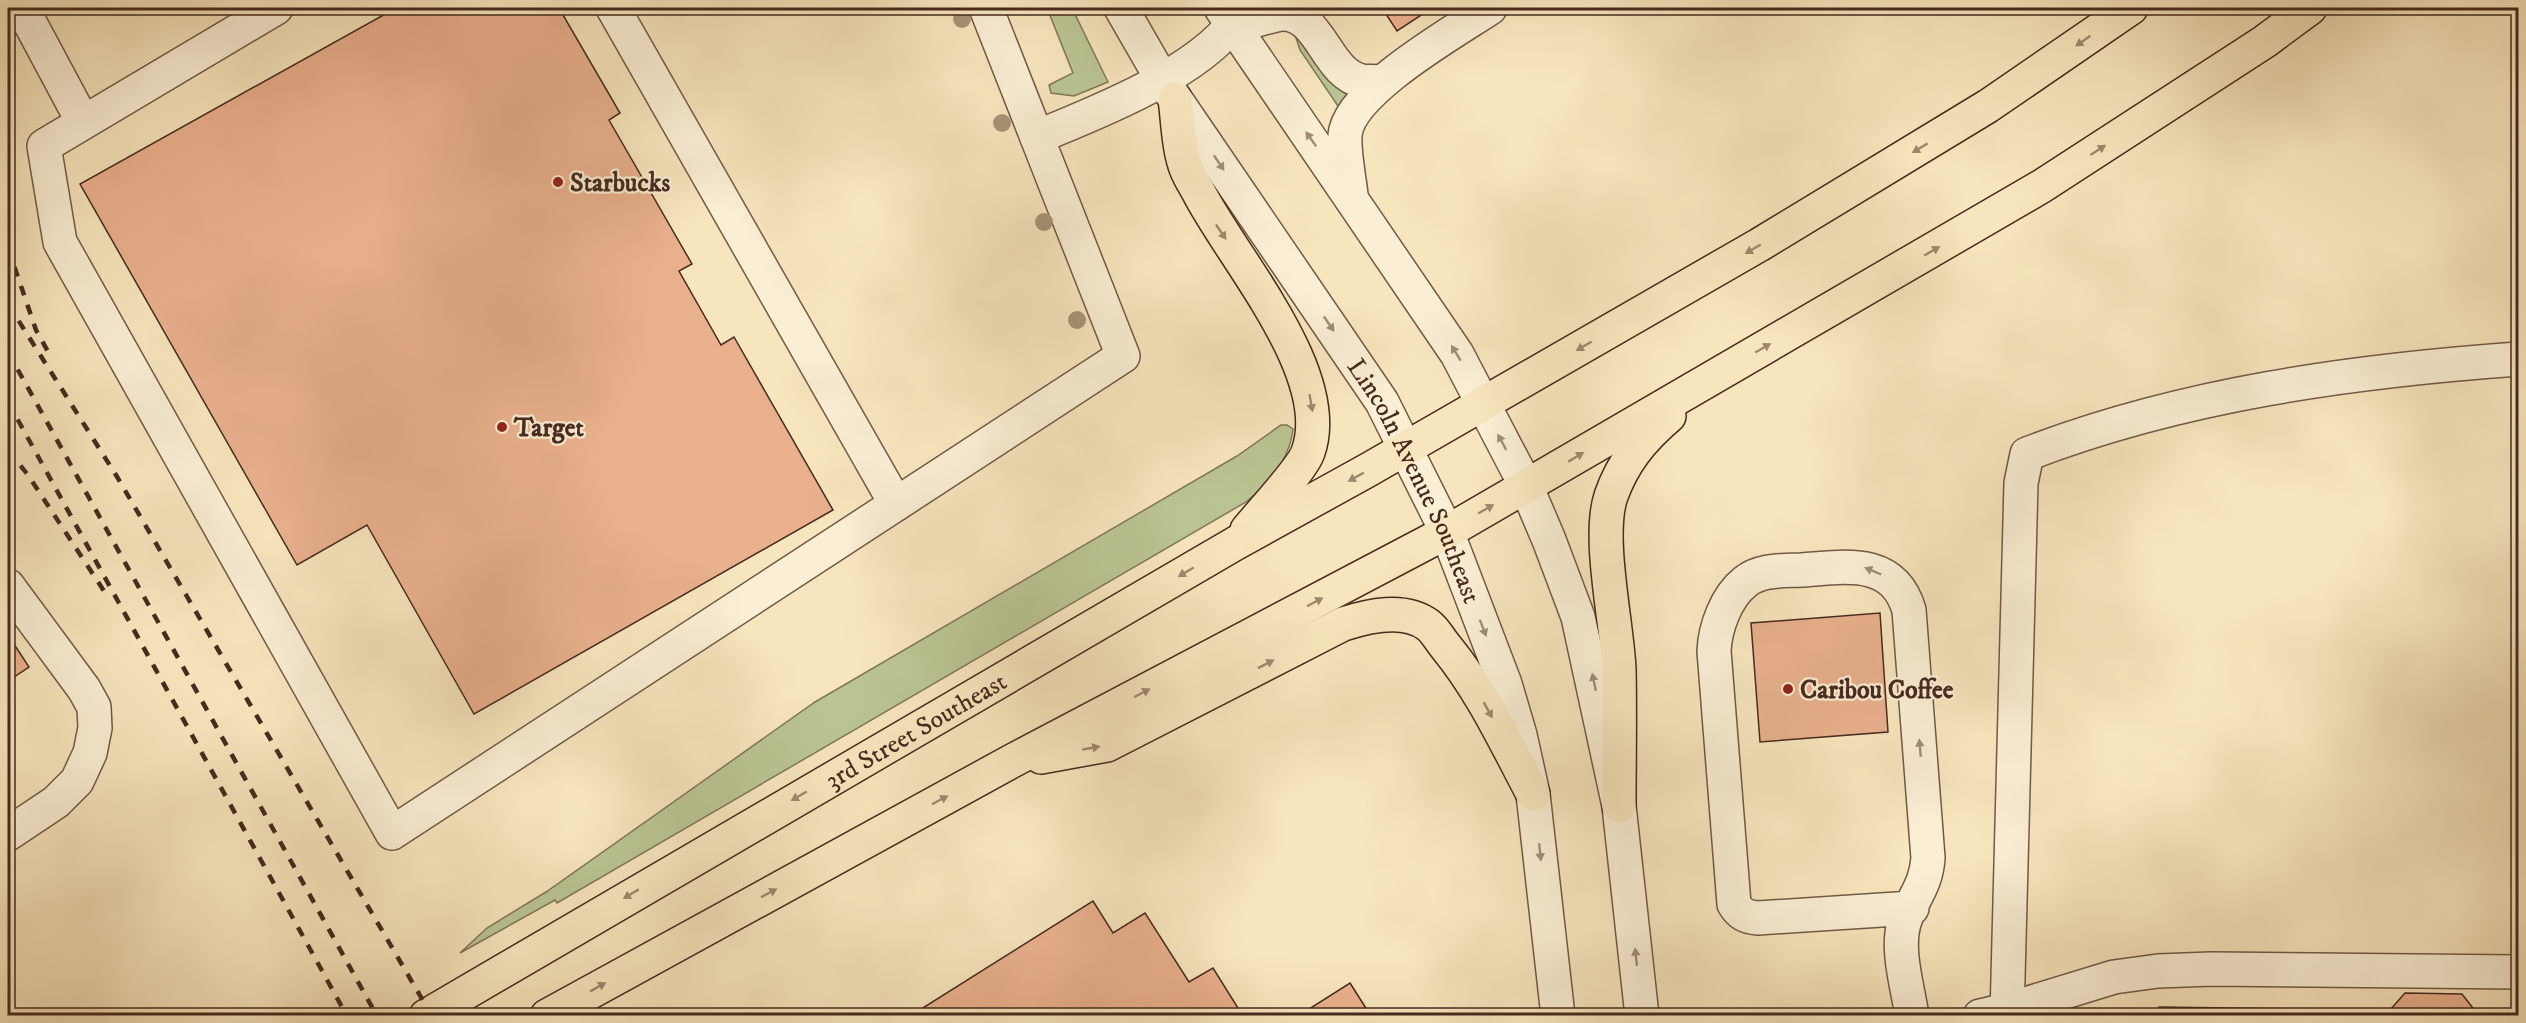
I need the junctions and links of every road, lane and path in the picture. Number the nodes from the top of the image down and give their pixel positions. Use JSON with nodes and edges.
{"nodes":[{"id":1,"x":22,"y":8,"type":"edge"},
{"id":2,"x":276,"y":8,"type":"edge"},
{"id":3,"x":613,"y":8,"type":"edge"},
{"id":4,"x":986,"y":8,"type":"edge"},
{"id":5,"x":1121,"y":8,"type":"edge"},
{"id":6,"x":1319,"y":8,"type":"edge"},
{"id":7,"x":1490,"y":8,"type":"edge"},
{"id":8,"x":2131,"y":8,"type":"edge"},
{"id":9,"x":2310,"y":8,"type":"edge"},
{"id":10,"x":1233,"y":14,"type":"edge"},
{"id":11,"x":1380,"y":82,"type":"junction"},
{"id":12,"x":1169,"y":90,"type":"junction"},
{"id":13,"x":82,"y":122,"type":"junction"},
{"id":14,"x":1037,"y":137,"type":"junction"},
{"id":15,"x":1351,"y":196,"type":"junction"},
{"id":16,"x":2518,"y":359,"type":"edge"},
{"id":17,"x":1718,"y":374,"type":"junction"},
{"id":18,"x":1483,"y":405,"type":"junction"},
{"id":19,"x":1407,"y":448,"type":"junction"},
{"id":20,"x":1526,"y":486,"type":"junction"},
{"id":21,"x":897,"y":504,"type":"junction"},
{"id":22,"x":1447,"y":532,"type":"junction"},
{"id":23,"x":1236,"y":543,"type":"junction"},
{"id":24,"x":8,"y":586,"type":"edge"},
{"id":25,"x":1012,"y":761,"type":"junction"},
{"id":26,"x":1533,"y":794,"type":"junction"},
{"id":27,"x":1619,"y":806,"type":"junction"},
{"id":28,"x":8,"y":834,"type":"edge"},
{"id":29,"x":1912,"y":908,"type":"junction"},
{"id":30,"x":2518,"y":972,"type":"edge"},
{"id":31,"x":1998,"y":1014,"type":"edge"},
{"id":32,"x":426,"y":1016,"type":"edge"},
{"id":33,"x":547,"y":1016,"type":"edge"},
{"id":34,"x":1558,"y":1016,"type":"edge"},
{"id":35,"x":1642,"y":1016,"type":"edge"},
{"id":36,"x":1912,"y":1016,"type":"edge"}],
"edges":[{"from":1,"to":13,"type":"street"},
{"from":2,"to":13,"type":"street"},
{"from":3,"to":21,"type":"street"},
{"from":4,"to":14,"type":"street"},
{"from":5,"to":12,"type":"street","name":"Lincoln Avenue Southeast"},
{"from":6,"to":11,"type":"street"},
{"from":7,"to":11,"type":"street"},
{"from":8,"to":18,"type":"highway","name":"3rd Street Southeast","one_way":true},
{"from":17,"to":9,"type":"highway","one_way":true},
{"from":10,"to":11,"type":"street"},
{"from":10,"to":12,"type":"street"},
{"from":15,"to":10,"type":"street","one_way":true},
{"from":11,"to":15,"type":"street"},
{"from":12,"to":14,"type":"street"},
{"from":12,"to":19,"type":"street","name":"Lincoln Avenue Southeast","one_way":true},
{"from":12,"to":23,"type":"highway","one_way":true},
{"from":13,"to":21,"type":"street"},
{"from":14,"to":21,"type":"street"},
{"from":18,"to":15,"type":"street","one_way":true},
{"from":16,"to":31,"type":"street"},
{"from":20,"to":17,"type":"highway","one_way":true},
{"from":17,"to":27,"type":"highway"},
{"from":18,"to":19,"type":"highway","name":"3rd Street Southeast"},
{"from":20,"to":18,"type":"street","one_way":true},
{"from":19,"to":22,"type":"street","name":"Lincoln Avenue Southeast"},
{"from":19,"to":23,"type":"highway","name":"3rd Street Southeast","one_way":true},
{"from":22,"to":20,"type":"highway","one_way":true},
{"from":27,"to":20,"type":"street","one_way":true},
{"from":25,"to":22,"type":"highway","one_way":true},
{"from":22,"to":26,"type":"street","name":"Lincoln Avenue Southeast","one_way":true},
{"from":23,"to":32,"type":"highway","name":"3rd Street Southeast","one_way":true},
{"from":24,"to":28,"type":"street"},
{"from":25,"to":26,"type":"highway","one_way":true},
{"from":33,"to":25,"type":"highway","one_way":true},
{"from":26,"to":34,"type":"street","name":"Lincoln Avenue Southeast","one_way":true},
{"from":35,"to":27,"type":"street","one_way":true},
{"from":29,"to":29,"type":"street","one_way":true},
{"from":29,"to":36,"type":"street"},
{"from":30,"to":31,"type":"street"}]}
